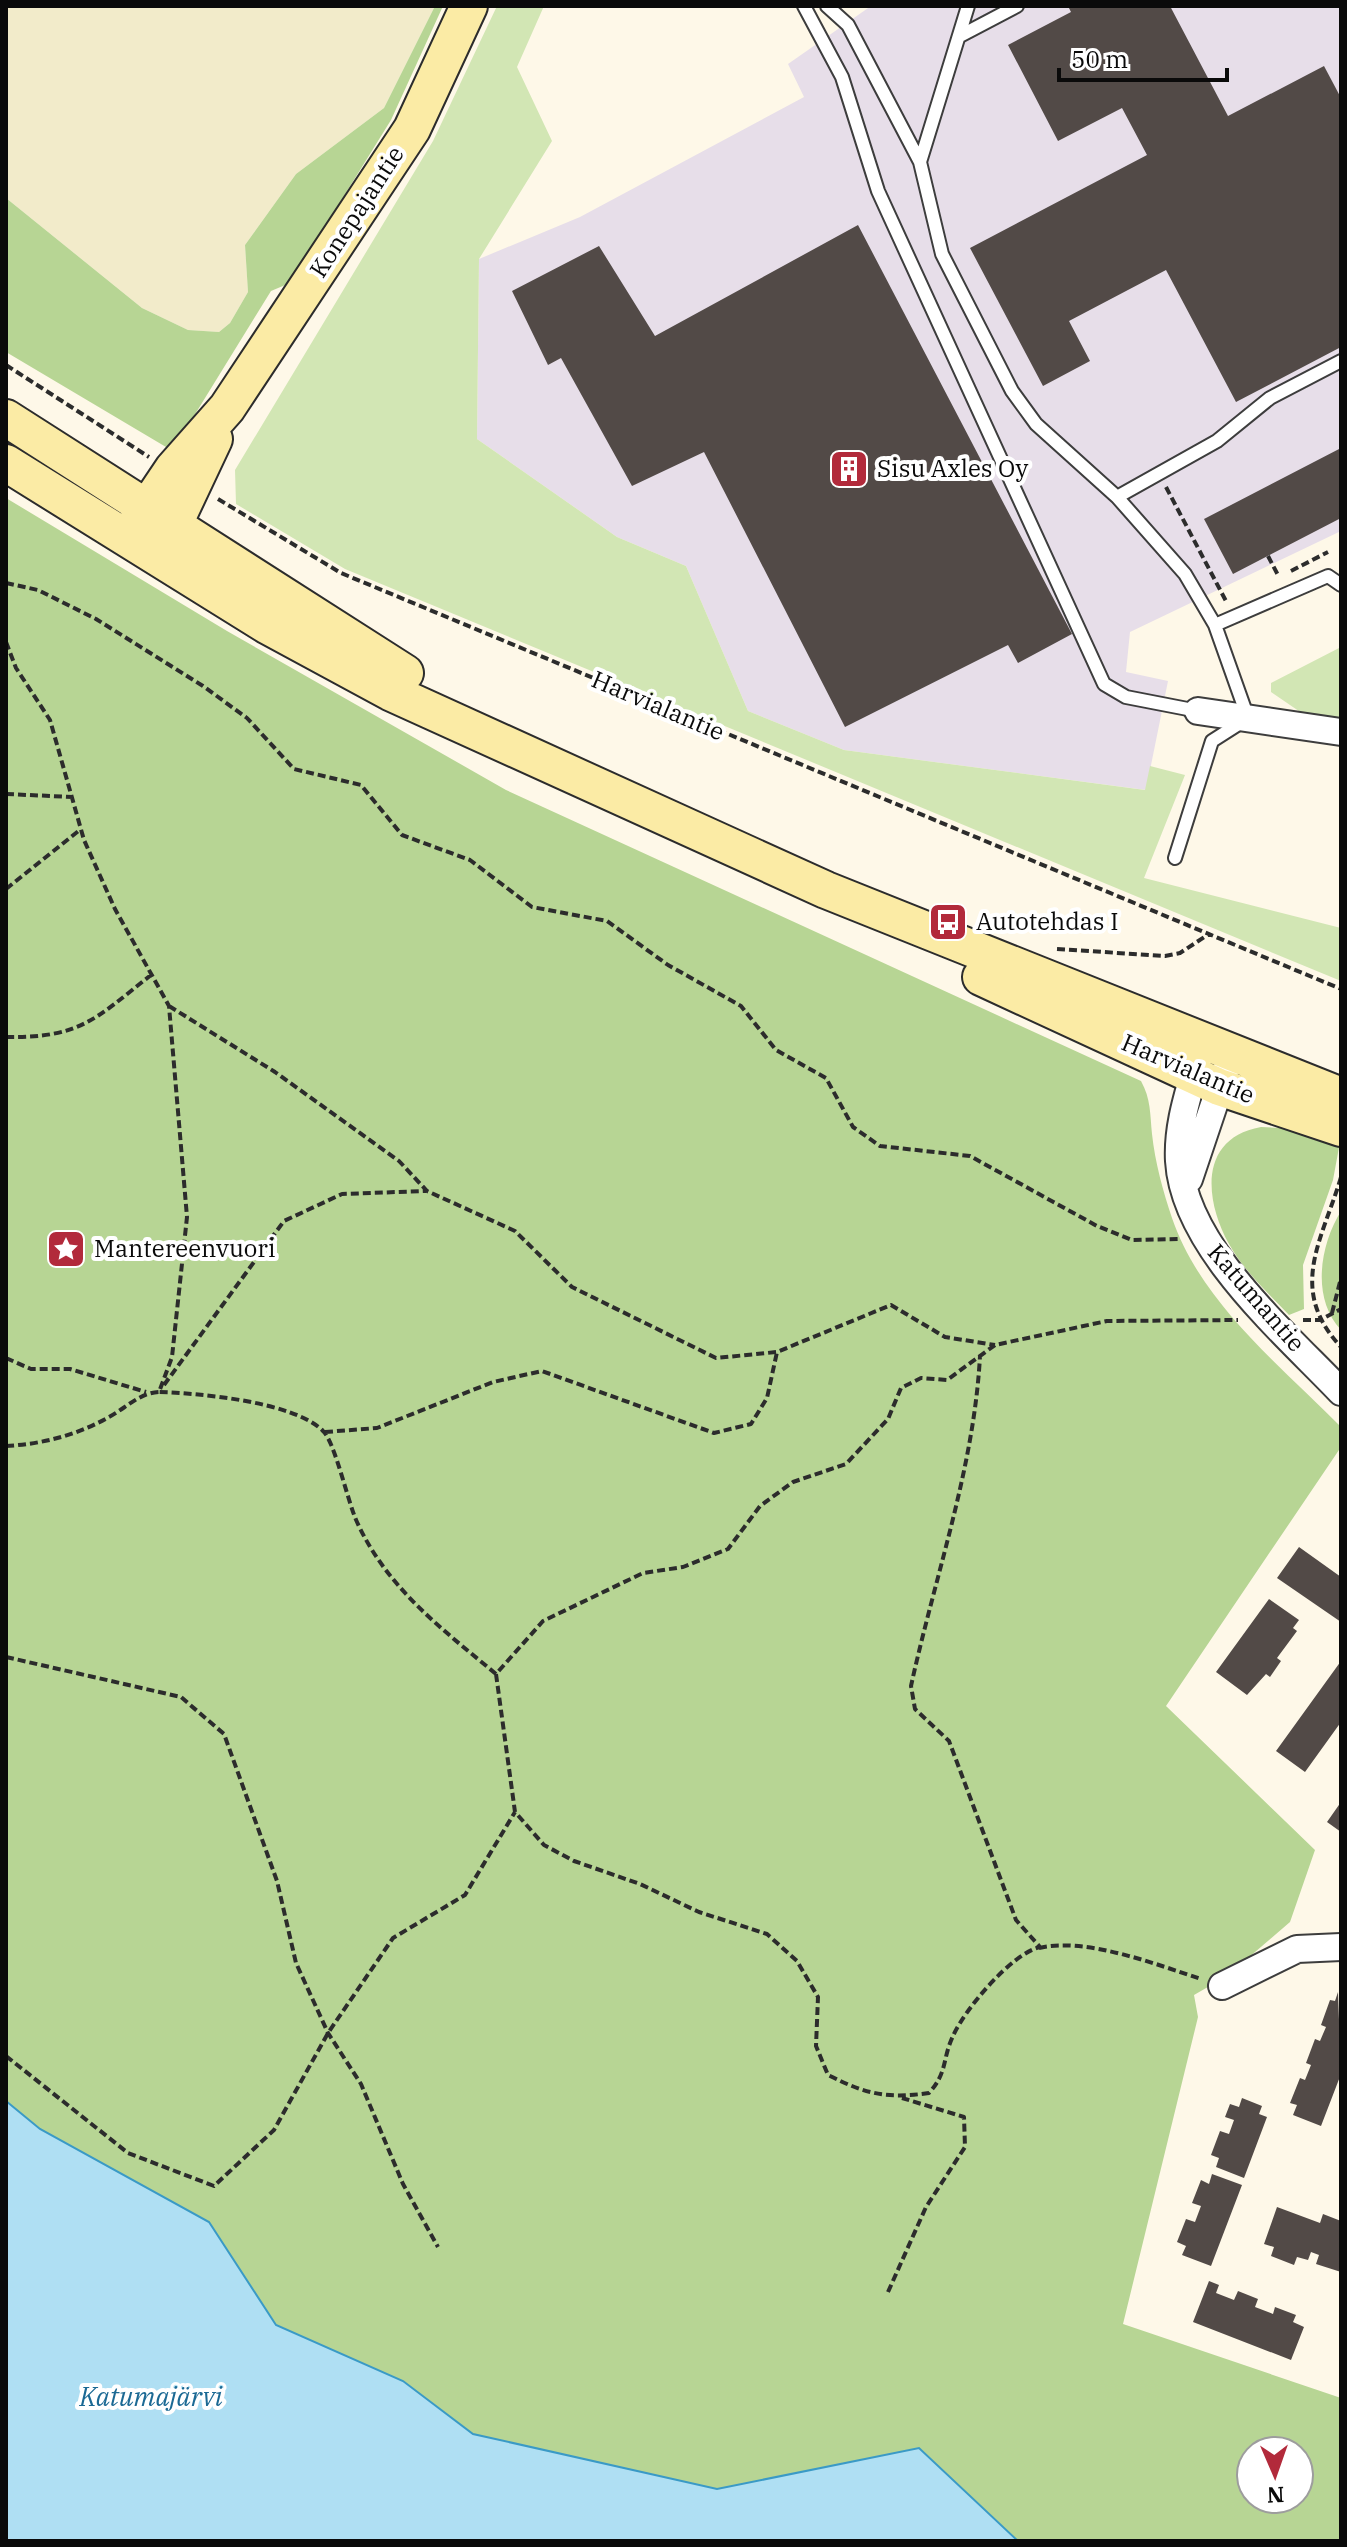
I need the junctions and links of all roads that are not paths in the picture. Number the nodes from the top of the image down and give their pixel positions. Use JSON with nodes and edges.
{"nodes":[{"id":1,"x":469,"y":6,"type":"edge"},
{"id":2,"x":804,"y":6,"type":"edge"},
{"id":3,"x":827,"y":6,"type":"edge"},
{"id":4,"x":968,"y":6,"type":"edge"},
{"id":5,"x":1017,"y":6,"type":"edge"},
{"id":6,"x":960,"y":36,"type":"junction"},
{"id":7,"x":920,"y":162,"type":"junction"},
{"id":8,"x":1341,"y":361,"type":"edge"},
{"id":9,"x":6,"y":418,"type":"edge"},
{"id":10,"x":6,"y":463,"type":"edge"},
{"id":11,"x":1117,"y":497,"type":"junction"},
{"id":12,"x":160,"y":515,"type":"junction"},
{"id":13,"x":140,"y":546,"type":"junction"},
{"id":14,"x":1341,"y":585,"type":"edge"},
{"id":15,"x":1215,"y":625,"type":"junction"},
{"id":16,"x":1198,"y":711,"type":"joint"},
{"id":17,"x":1248,"y":718,"type":"junction"},
{"id":18,"x":1341,"y":732,"type":"edge"},
{"id":19,"x":567,"y":772,"type":"junction"},
{"id":20,"x":1175,"y":858,"type":"dead end"},
{"id":21,"x":826,"y":890,"type":"junction"},
{"id":22,"x":1217,"y":1046,"type":"junction"},
{"id":23,"x":1207,"y":1080,"type":"junction"},
{"id":24,"x":1341,"y":1096,"type":"edge"},
{"id":25,"x":1341,"y":1128,"type":"edge"},
{"id":26,"x":1341,"y":1392,"type":"edge"},
{"id":27,"x":1341,"y":1947,"type":"edge"},
{"id":28,"x":1222,"y":1986,"type":"road end"}],
"edges":[{"from":1,"to":12,"type":"main road","name":"Konepajantie"},
{"from":2,"to":16,"type":"lane"},
{"from":3,"to":7,"type":"lane"},
{"from":4,"to":6,"type":"lane"},
{"from":5,"to":6,"type":"lane"},
{"from":6,"to":7,"type":"lane"},
{"from":7,"to":11,"type":"lane"},
{"from":8,"to":11,"type":"lane"},
{"from":9,"to":12,"type":"main road","name":"Harvialantie"},
{"from":10,"to":13,"type":"main road","name":"Harvialantie"},
{"from":11,"to":15,"type":"lane"},
{"from":12,"to":13,"type":"main road","name":"Konepajantie"},
{"from":12,"to":19,"type":"main road","name":"Harvialantie"},
{"from":13,"to":19,"type":"main road","name":"Harvialantie"},
{"from":14,"to":15,"type":"lane"},
{"from":15,"to":17,"type":"lane"},
{"from":16,"to":17,"type":"street"},
{"from":17,"to":18,"type":"street"},
{"from":17,"to":20,"type":"lane"},
{"from":19,"to":21,"type":"main road","name":"Harvialantie"},
{"from":21,"to":22,"type":"main road","name":"Harvialantie"},
{"from":21,"to":23,"type":"main road","name":"Harvialantie"},
{"from":22,"to":23,"type":"street","name":"Katumantie"},
{"from":22,"to":24,"type":"main road","name":"Harvialantie"},
{"from":23,"to":25,"type":"main road","name":"Harvialantie"},
{"from":23,"to":26,"type":"street","name":"Katumantie"},
{"from":27,"to":28,"type":"street"}]}
